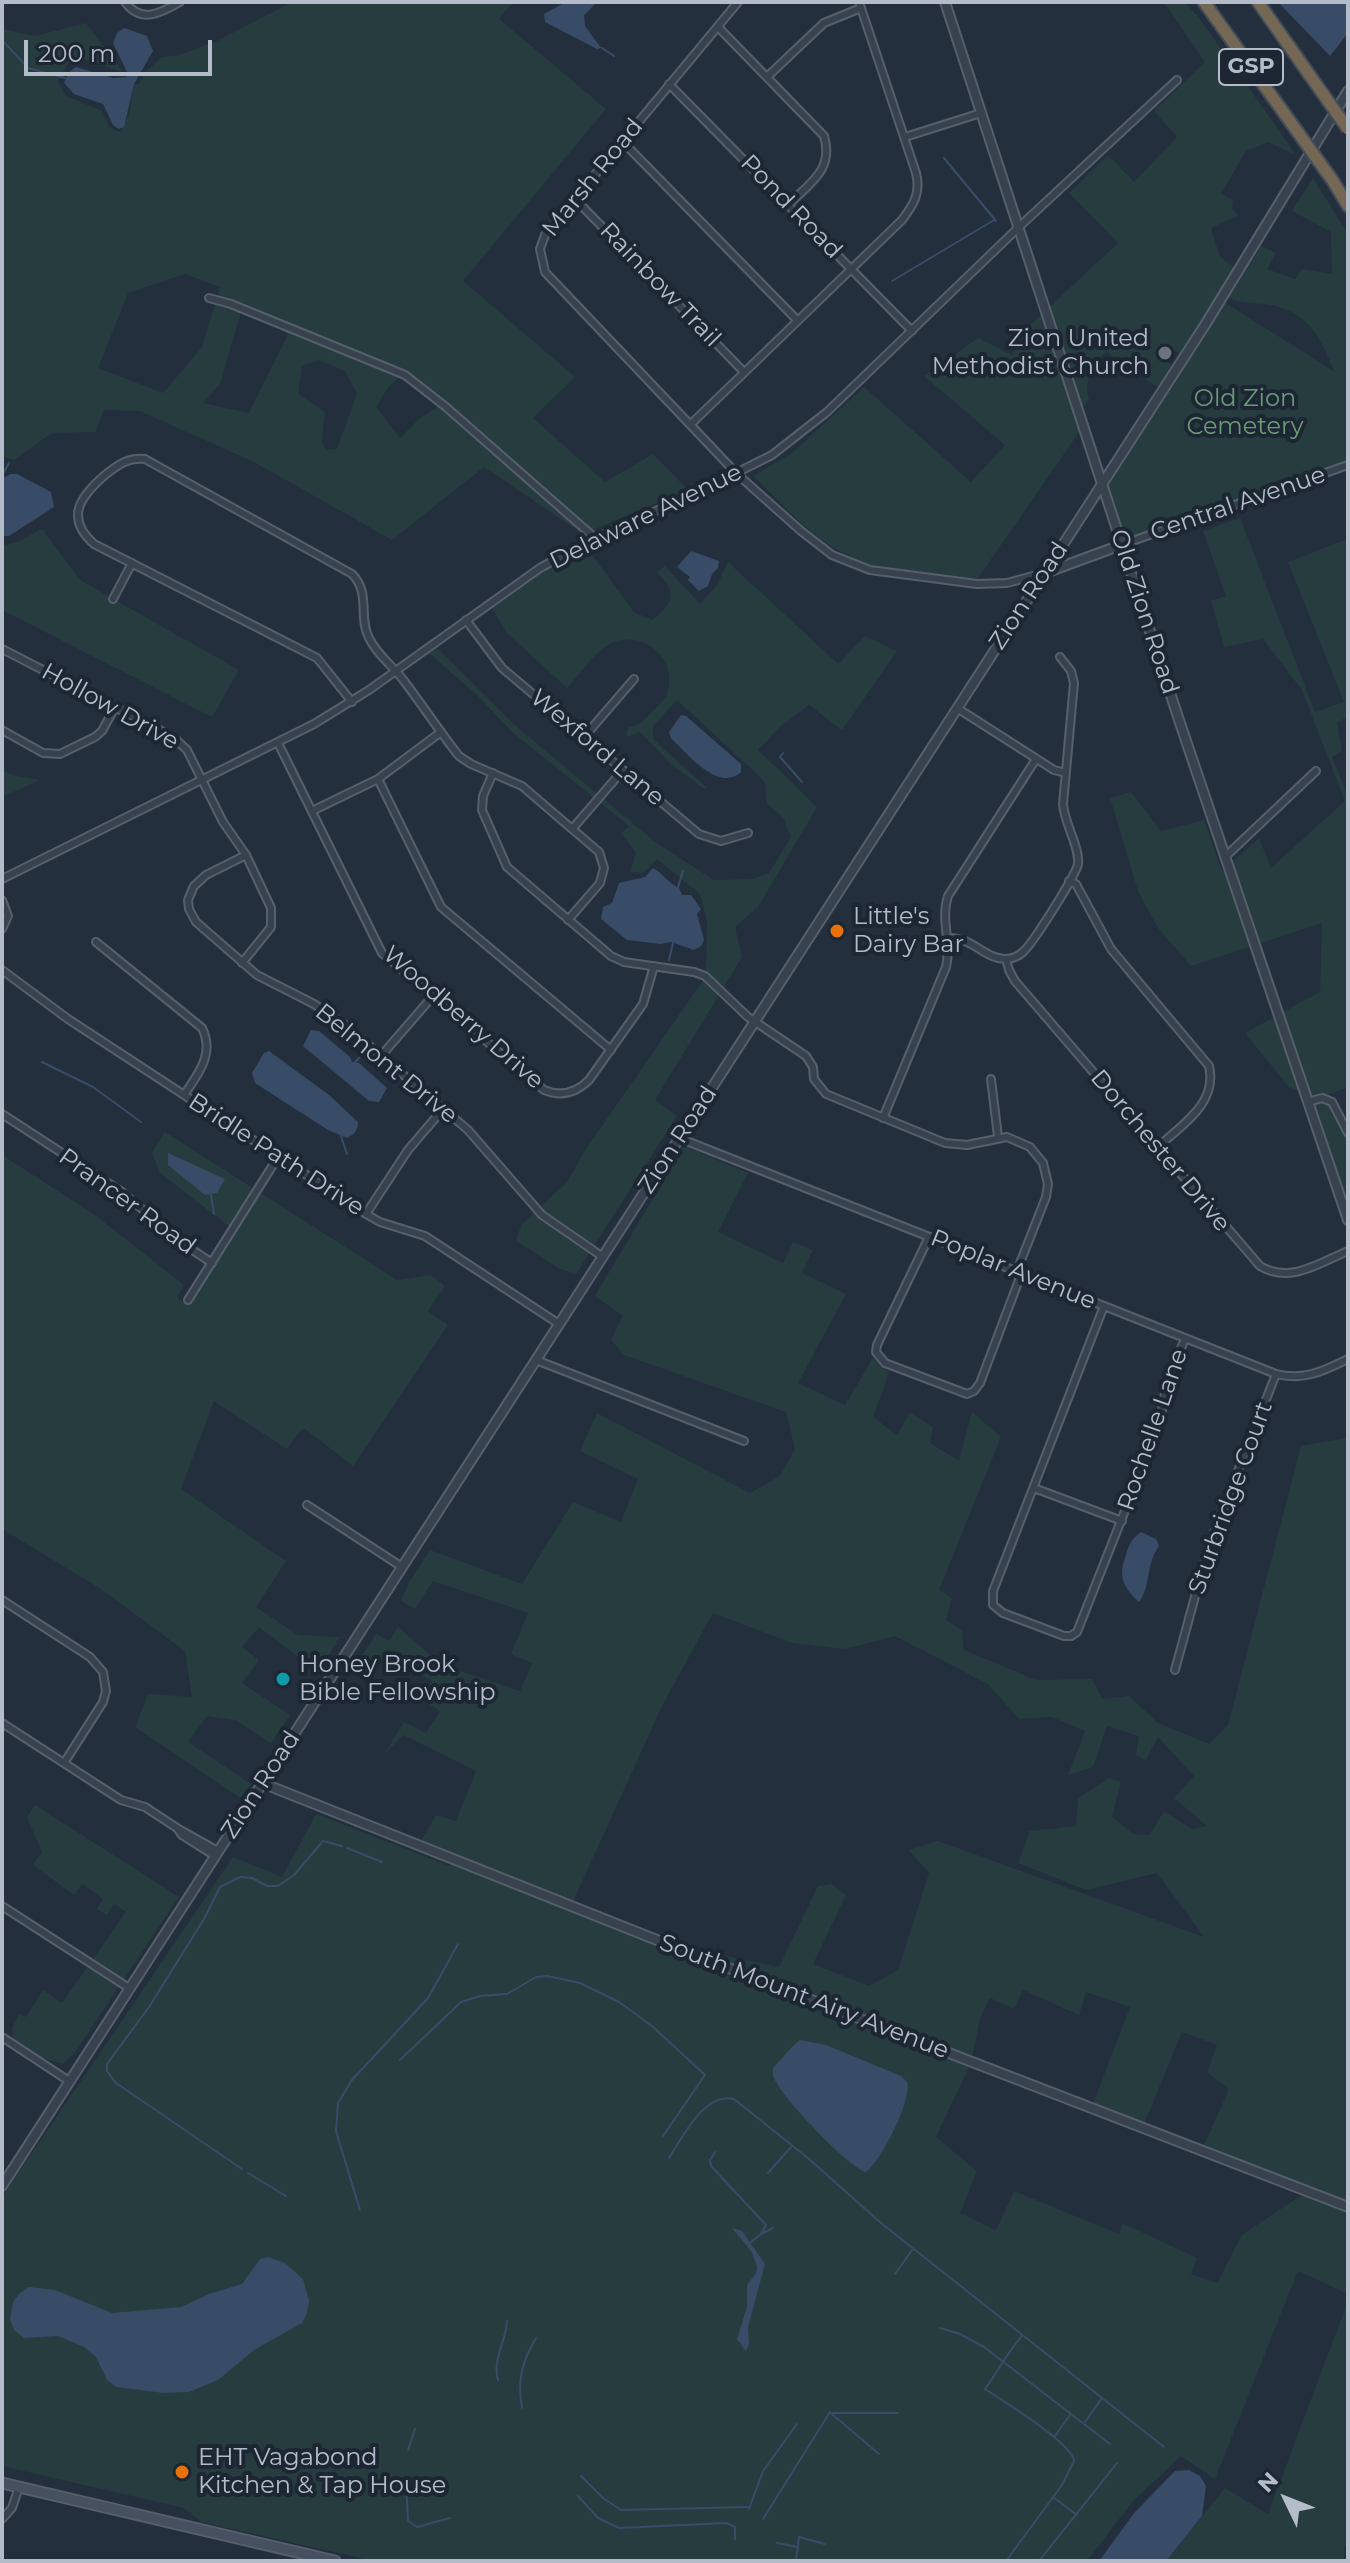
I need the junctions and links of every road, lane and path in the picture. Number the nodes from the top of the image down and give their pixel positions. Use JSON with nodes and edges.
{"nodes":[{"id":1,"x":125,"y":2,"type":"edge"},
{"id":2,"x":180,"y":2,"type":"edge"},
{"id":3,"x":738,"y":2,"type":"edge"},
{"id":4,"x":945,"y":2,"type":"edge"},
{"id":5,"x":1204,"y":2,"type":"edge"},
{"id":6,"x":1258,"y":2,"type":"edge"},
{"id":7,"x":860,"y":5,"type":"edge"},
{"id":8,"x":718,"y":27,"type":"junction"},
{"id":9,"x":768,"y":76,"type":"junction"},
{"id":10,"x":1177,"y":80,"type":"dead end"},
{"id":11,"x":669,"y":84,"type":"junction"},
{"id":12,"x":1348,"y":91,"type":"edge"},
{"id":13,"x":981,"y":113,"type":"junction"},
{"id":14,"x":1348,"y":129,"type":"edge"},
{"id":15,"x":905,"y":137,"type":"junction"},
{"id":16,"x":622,"y":141,"type":"junction"},
{"id":17,"x":575,"y":199,"type":"junction"},
{"id":18,"x":788,"y":205,"type":"junction"},
{"id":19,"x":1348,"y":206,"type":"edge"},
{"id":20,"x":1019,"y":227,"type":"junction"},
{"id":21,"x":850,"y":268,"type":"junction"},
{"id":22,"x":209,"y":298,"type":"dead end"},
{"id":23,"x":797,"y":320,"type":"junction"},
{"id":24,"x":912,"y":331,"type":"junction"},
{"id":25,"x":744,"y":372,"type":"junction"},
{"id":26,"x":691,"y":424,"type":"junction"},
{"id":27,"x":1348,"y":465,"type":"edge"},
{"id":28,"x":737,"y":474,"type":"junction"},
{"id":29,"x":1102,"y":483,"type":"junction"},
{"id":30,"x":595,"y":538,"type":"junction"},
{"id":31,"x":1121,"y":545,"type":"junction"},
{"id":32,"x":132,"y":563,"type":"junction"},
{"id":33,"x":1044,"y":573,"type":"junction"},
{"id":34,"x":113,"y":599,"type":"dead end"},
{"id":35,"x":466,"y":620,"type":"junction"},
{"id":36,"x":2,"y":649,"type":"edge"},
{"id":37,"x":1060,"y":657,"type":"dead end"},
{"id":38,"x":395,"y":671,"type":"junction"},
{"id":39,"x":634,"y":679,"type":"dead end"},
{"id":40,"x":352,"y":702,"type":"junction"},
{"id":41,"x":115,"y":707,"type":"junction"},
{"id":42,"x":957,"y":708,"type":"junction"},
{"id":43,"x":2,"y":730,"type":"edge"},
{"id":44,"x":441,"y":732,"type":"junction"},
{"id":45,"x":584,"y":737,"type":"junction"},
{"id":46,"x":278,"y":743,"type":"junction"},
{"id":47,"x":1036,"y":759,"type":"junction"},
{"id":48,"x":623,"y":770,"type":"junction"},
{"id":49,"x":1316,"y":771,"type":"dead end"},
{"id":50,"x":493,"y":773,"type":"junction"},
{"id":51,"x":1066,"y":773,"type":"junction"},
{"id":52,"x":378,"y":779,"type":"junction"},
{"id":53,"x":202,"y":780,"type":"junction"},
{"id":54,"x":312,"y":811,"type":"junction"},
{"id":55,"x":573,"y":828,"type":"junction"},
{"id":56,"x":748,"y":833,"type":"dead end"},
{"id":57,"x":246,"y":855,"type":"junction"},
{"id":58,"x":1225,"y":857,"type":"junction"},
{"id":59,"x":2,"y":879,"type":"edge"},
{"id":60,"x":1069,"y":881,"type":"junction"},
{"id":61,"x":2,"y":900,"type":"edge"},
{"id":62,"x":568,"y":920,"type":"junction"},
{"id":63,"x":2,"y":929,"type":"edge"},
{"id":64,"x":948,"y":938,"type":"junction"},
{"id":65,"x":96,"y":942,"type":"dead end"},
{"id":66,"x":1006,"y":959,"type":"junction"},
{"id":67,"x":242,"y":963,"type":"junction"},
{"id":68,"x":654,"y":966,"type":"junction"},
{"id":69,"x":2,"y":970,"type":"edge"},
{"id":70,"x":432,"y":997,"type":"junction"},
{"id":71,"x":755,"y":1022,"type":"junction"},
{"id":72,"x":611,"y":1050,"type":"junction"},
{"id":73,"x":381,"y":1056,"type":"junction"},
{"id":74,"x":991,"y":1079,"type":"dead end"},
{"id":75,"x":184,"y":1095,"type":"junction"},
{"id":76,"x":1308,"y":1102,"type":"junction"},
{"id":77,"x":443,"y":1109,"type":"junction"},
{"id":78,"x":2,"y":1114,"type":"edge"},
{"id":79,"x":883,"y":1118,"type":"junction"},
{"id":80,"x":1348,"y":1133,"type":"edge"},
{"id":81,"x":998,"y":1137,"type":"junction"},
{"id":82,"x":679,"y":1138,"type":"junction"},
{"id":83,"x":1157,"y":1148,"type":"junction"},
{"id":84,"x":278,"y":1157,"type":"junction"},
{"id":85,"x":366,"y":1214,"type":"junction"},
{"id":86,"x":1348,"y":1220,"type":"edge"},
{"id":87,"x":929,"y":1237,"type":"junction"},
{"id":88,"x":1348,"y":1251,"type":"edge"},
{"id":89,"x":603,"y":1257,"type":"junction"},
{"id":90,"x":212,"y":1263,"type":"junction"},
{"id":91,"x":1020,"y":1272,"type":"junction"},
{"id":92,"x":188,"y":1300,"type":"dead end"},
{"id":93,"x":1104,"y":1306,"type":"junction"},
{"id":94,"x":559,"y":1324,"type":"junction"},
{"id":95,"x":1185,"y":1339,"type":"junction"},
{"id":96,"x":1348,"y":1359,"type":"edge"},
{"id":97,"x":536,"y":1360,"type":"junction"},
{"id":98,"x":1276,"y":1374,"type":"junction"},
{"id":99,"x":744,"y":1441,"type":"dead end"},
{"id":100,"x":1034,"y":1488,"type":"junction"},
{"id":101,"x":307,"y":1505,"type":"dead end"},
{"id":102,"x":1122,"y":1521,"type":"junction"},
{"id":103,"x":402,"y":1567,"type":"junction"},
{"id":104,"x":2,"y":1600,"type":"edge"},
{"id":105,"x":1175,"y":1670,"type":"dead end"},
{"id":106,"x":2,"y":1723,"type":"edge"},
{"id":107,"x":64,"y":1763,"type":"junction"},
{"id":108,"x":262,"y":1783,"type":"junction"},
{"id":109,"x":216,"y":1854,"type":"junction"},
{"id":110,"x":2,"y":1906,"type":"edge"},
{"id":111,"x":129,"y":1988,"type":"junction"},
{"id":112,"x":2,"y":2037,"type":"edge"},
{"id":113,"x":69,"y":2081,"type":"junction"},
{"id":114,"x":2,"y":2186,"type":"edge"},
{"id":115,"x":1348,"y":2207,"type":"edge"},
{"id":116,"x":2,"y":2483,"type":"edge"},
{"id":117,"x":19,"y":2487,"type":"junction"},
{"id":118,"x":2,"y":2519,"type":"edge"},
{"id":119,"x":335,"y":2561,"type":"edge"}],
"edges":[{"from":1,"to":2,"type":"street"},
{"from":3,"to":8,"type":"street","name":"Marsh Road"},
{"from":4,"to":13,"type":"street","name":"Old Zion Road"},
{"from":5,"to":19,"type":"highway","number":"GSP","bridge":true},
{"from":6,"to":14,"type":"highway","number":"GSP","bridge":true},
{"from":7,"to":9,"type":"street"},
{"from":7,"to":15,"type":"street"},
{"from":8,"to":9,"type":"street"},
{"from":8,"to":11,"type":"street","name":"Marsh Road"},
{"from":9,"to":18,"type":"street"},
{"from":10,"to":20,"type":"street","name":"Delaware Avenue"},
{"from":11,"to":16,"type":"street","name":"Marsh Road"},
{"from":11,"to":18,"type":"street","name":"Pond Road"},
{"from":12,"to":29,"type":"street","name":"Zion Road"},
{"from":13,"to":15,"type":"street"},
{"from":13,"to":20,"type":"street","name":"Old Zion Road"},
{"from":15,"to":21,"type":"street"},
{"from":16,"to":17,"type":"street","name":"Marsh Road"},
{"from":16,"to":23,"type":"street"},
{"from":17,"to":25,"type":"street","name":"Rainbow Trail"},
{"from":17,"to":26,"type":"street","name":"Marsh Road"},
{"from":18,"to":21,"type":"street","name":"Pond Road"},
{"from":20,"to":24,"type":"street","name":"Delaware Avenue"},
{"from":20,"to":29,"type":"street","name":"Old Zion Road"},
{"from":21,"to":23,"type":"street"},
{"from":21,"to":24,"type":"street","name":"Pond Road"},
{"from":22,"to":30,"type":"street"},
{"from":23,"to":25,"type":"street"},
{"from":24,"to":28,"type":"street","name":"Delaware Avenue"},
{"from":25,"to":26,"type":"street"},
{"from":26,"to":28,"type":"street","name":"Marsh Road"},
{"from":27,"to":31,"type":"street","name":"Central Avenue"},
{"from":28,"to":30,"type":"street","name":"Delaware Avenue"},
{"from":28,"to":33,"type":"street","name":"Central Avenue"},
{"from":29,"to":31,"type":"street","name":"Old Zion Road"},
{"from":29,"to":33,"type":"street","name":"Zion Road"},
{"from":30,"to":35,"type":"street","name":"Delaware Avenue"},
{"from":31,"to":33,"type":"street","name":"Central Avenue"},
{"from":31,"to":58,"type":"street","name":"Old Zion Road"},
{"from":32,"to":34,"type":"street"},
{"from":32,"to":38,"type":"street"},
{"from":32,"to":40,"type":"street"},
{"from":33,"to":42,"type":"street","name":"Zion Road"},
{"from":35,"to":38,"type":"street","name":"Delaware Avenue"},
{"from":35,"to":45,"type":"street","name":"Wexford Lane"},
{"from":36,"to":41,"type":"street","name":"Hollow Drive"},
{"from":37,"to":51,"type":"street"},
{"from":38,"to":40,"type":"street","name":"Delaware Avenue"},
{"from":38,"to":44,"type":"street"},
{"from":39,"to":45,"type":"street"},
{"from":40,"to":46,"type":"street","name":"Delaware Avenue"},
{"from":41,"to":43,"type":"street"},
{"from":41,"to":53,"type":"street","name":"Hollow Drive"},
{"from":42,"to":47,"type":"street"},
{"from":42,"to":71,"type":"street","name":"Zion Road"},
{"from":44,"to":50,"type":"street"},
{"from":44,"to":52,"type":"street"},
{"from":45,"to":48,"type":"street","name":"Wexford Lane"},
{"from":46,"to":53,"type":"street","name":"Delaware Avenue"},
{"from":46,"to":54,"type":"street","name":"Woodberry Drive"},
{"from":47,"to":51,"type":"street"},
{"from":47,"to":64,"type":"street"},
{"from":48,"to":55,"type":"street"},
{"from":48,"to":56,"type":"street","name":"Wexford Lane"},
{"from":49,"to":58,"type":"street"},
{"from":50,"to":55,"type":"street"},
{"from":50,"to":62,"type":"street"},
{"from":51,"to":60,"type":"street"},
{"from":52,"to":54,"type":"street"},
{"from":52,"to":72,"type":"street"},
{"from":53,"to":57,"type":"street","name":"Hollow Drive"},
{"from":53,"to":59,"type":"street","name":"Delaware Avenue"},
{"from":54,"to":70,"type":"street","name":"Woodberry Drive"},
{"from":55,"to":62,"type":"street"},
{"from":57,"to":67,"type":"street","name":"Hollow Drive"},
{"from":57,"to":67,"type":"street","name":"Belmont Drive"},
{"from":58,"to":76,"type":"street","name":"Old Zion Road"},
{"from":60,"to":66,"type":"street"},
{"from":60,"to":83,"type":"street"},
{"from":61,"to":63,"type":"street"},
{"from":62,"to":68,"type":"street"},
{"from":64,"to":66,"type":"street"},
{"from":64,"to":79,"type":"street"},
{"from":65,"to":75,"type":"street"},
{"from":66,"to":83,"type":"street","name":"Dorchester Drive"},
{"from":67,"to":73,"type":"street","name":"Belmont Drive"},
{"from":68,"to":71,"type":"street"},
{"from":68,"to":72,"type":"street","name":"Woodberry Drive"},
{"from":69,"to":75,"type":"street","name":"Bridle Path Drive"},
{"from":70,"to":72,"type":"street","name":"Woodberry Drive"},
{"from":70,"to":73,"type":"street"},
{"from":71,"to":79,"type":"street"},
{"from":71,"to":82,"type":"street","name":"Zion Road"},
{"from":73,"to":77,"type":"street","name":"Belmont Drive"},
{"from":74,"to":81,"type":"street"},
{"from":75,"to":84,"type":"street","name":"Bridle Path Drive"},
{"from":76,"to":80,"type":"street"},
{"from":76,"to":86,"type":"street","name":"Old Zion Road"},
{"from":77,"to":85,"type":"street"},
{"from":77,"to":89,"type":"street","name":"Belmont Drive"},
{"from":78,"to":90,"type":"street","name":"Prancer Road"},
{"from":79,"to":81,"type":"street"},
{"from":81,"to":91,"type":"street"},
{"from":82,"to":87,"type":"street","name":"Poplar Avenue"},
{"from":82,"to":89,"type":"street","name":"Zion Road"},
{"from":83,"to":88,"type":"street","name":"Dorchester Drive"},
{"from":84,"to":85,"type":"street","name":"Bridle Path Drive"},
{"from":84,"to":90,"type":"street"},
{"from":85,"to":94,"type":"street","name":"Bridle Path Drive"},
{"from":87,"to":91,"type":"street","name":"Poplar Avenue"},
{"from":87,"to":91,"type":"street"},
{"from":89,"to":94,"type":"street","name":"Zion Road"},
{"from":90,"to":92,"type":"street"},
{"from":91,"to":93,"type":"street","name":"Poplar Avenue"},
{"from":93,"to":95,"type":"street","name":"Poplar Avenue"},
{"from":93,"to":100,"type":"street","name":"Rochelle Lane"},
{"from":94,"to":97,"type":"street","name":"Zion Road"},
{"from":95,"to":98,"type":"street","name":"Poplar Avenue"},
{"from":95,"to":102,"type":"street","name":"Rochelle Lane"},
{"from":96,"to":98,"type":"street","name":"Poplar Avenue"},
{"from":97,"to":99,"type":"street"},
{"from":97,"to":103,"type":"street","name":"Zion Road"},
{"from":98,"to":105,"type":"street","name":"Sturbridge Court"},
{"from":100,"to":102,"type":"street","name":"Rochelle Lane"},
{"from":100,"to":102,"type":"street","name":"Rochelle Lane"},
{"from":101,"to":103,"type":"street"},
{"from":103,"to":108,"type":"street","name":"Zion Road"},
{"from":104,"to":107,"type":"street"},
{"from":106,"to":107,"type":"street"},
{"from":107,"to":109,"type":"street"},
{"from":108,"to":109,"type":"street","name":"Zion Road"},
{"from":108,"to":115,"type":"street","name":"South Mount Airy Avenue"},
{"from":109,"to":111,"type":"street","name":"Zion Road"},
{"from":110,"to":111,"type":"street"},
{"from":111,"to":113,"type":"street","name":"Zion Road"},
{"from":112,"to":113,"type":"street"},
{"from":113,"to":114,"type":"street","name":"Zion Road"},
{"from":116,"to":117,"type":"main road"},
{"from":117,"to":118,"type":"street"},
{"from":117,"to":119,"type":"main road"}]}
